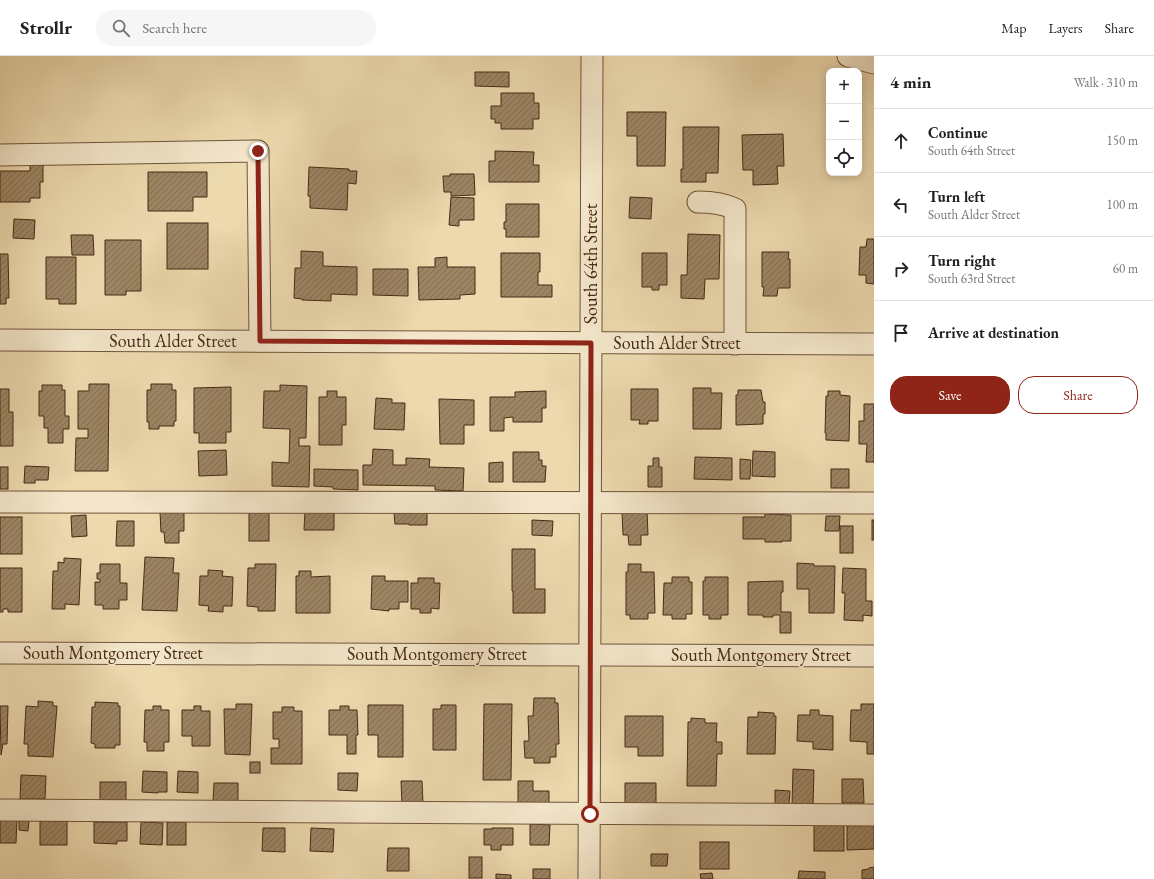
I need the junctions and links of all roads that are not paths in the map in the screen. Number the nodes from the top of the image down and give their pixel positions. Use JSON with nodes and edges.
{"nodes":[{"id":1,"x":592,"y":56,"type":"edge"},
{"id":2,"x":848,"y":56,"type":"edge"},
{"id":3,"x":874,"y":63,"type":"edge"},
{"id":4,"x":0,"y":155,"type":"edge"},
{"id":5,"x":698,"y":202,"type":"dead end"},
{"id":6,"x":0,"y":340,"type":"edge"},
{"id":7,"x":260,"y":341,"type":"junction"},
{"id":8,"x":591,"y":343,"type":"junction"},
{"id":9,"x":735,"y":344,"type":"junction"},
{"id":10,"x":874,"y":344,"type":"edge"},
{"id":11,"x":0,"y":502,"type":"edge"},
{"id":12,"x":591,"y":502,"type":"junction"},
{"id":13,"x":874,"y":503,"type":"edge"},
{"id":14,"x":0,"y":653,"type":"edge"},
{"id":15,"x":590,"y":655,"type":"junction"},
{"id":16,"x":874,"y":656,"type":"edge"},
{"id":17,"x":0,"y":810,"type":"edge"},
{"id":18,"x":590,"y":814,"type":"junction"},
{"id":19,"x":874,"y":815,"type":"edge"},
{"id":20,"x":590,"y":879,"type":"edge"}],
"edges":[{"from":1,"to":8,"type":"street","name":"South 64th Street"},
{"from":2,"to":3,"type":"street"},
{"from":4,"to":7,"type":"street"},
{"from":5,"to":9,"type":"street"},
{"from":6,"to":7,"type":"street","name":"South Alder Street"},
{"from":7,"to":8,"type":"street","name":"South Alder Street"},
{"from":8,"to":9,"type":"street","name":"South Alder Street"},
{"from":8,"to":12,"type":"street","name":"South 64th Street"},
{"from":9,"to":10,"type":"street","name":"South Alder Street"},
{"from":11,"to":12,"type":"street"},
{"from":12,"to":13,"type":"street"},
{"from":12,"to":15,"type":"street","name":"South 64th Street"},
{"from":14,"to":15,"type":"street","name":"South Montgomery Street"},
{"from":15,"to":16,"type":"street","name":"South Montgomery Street"},
{"from":15,"to":18,"type":"street","name":"South 64th Street"},
{"from":17,"to":18,"type":"street"},
{"from":18,"to":19,"type":"street"},
{"from":18,"to":20,"type":"street","name":"South 64th Street"}]}
